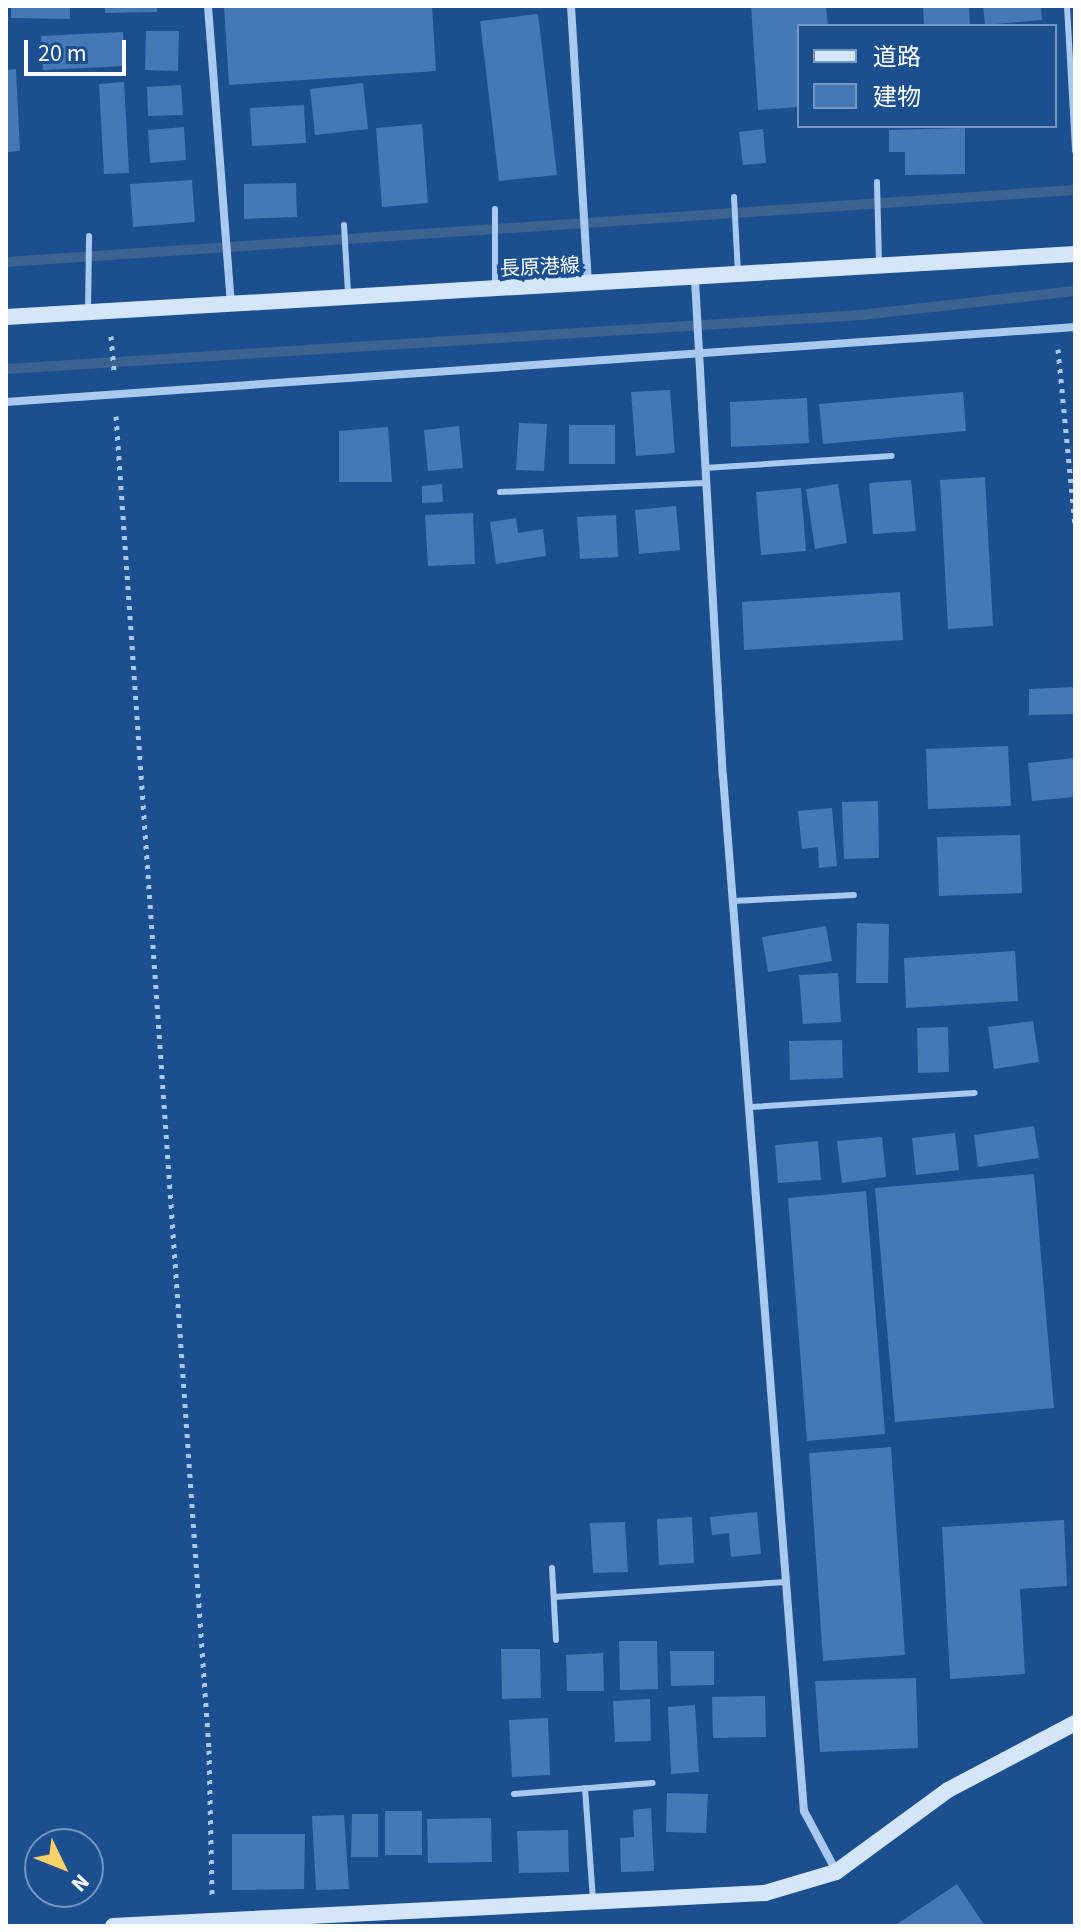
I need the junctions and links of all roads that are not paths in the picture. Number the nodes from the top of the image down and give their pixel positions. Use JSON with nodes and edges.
{"nodes":[{"id":1,"x":208,"y":6,"type":"edge"},
{"id":2,"x":571,"y":6,"type":"edge"},
{"id":3,"x":1067,"y":6,"type":"edge"},
{"id":4,"x":1075,"y":151,"type":"edge"},
{"id":5,"x":877,"y":182,"type":"dead end"},
{"id":6,"x":734,"y":197,"type":"dead end"},
{"id":7,"x":495,"y":209,"type":"dead end"},
{"id":8,"x":344,"y":225,"type":"dead end"},
{"id":9,"x":89,"y":236,"type":"dead end"},
{"id":10,"x":1075,"y":254,"type":"edge"},
{"id":11,"x":879,"y":267,"type":"junction"},
{"id":12,"x":738,"y":277,"type":"junction"},
{"id":13,"x":695,"y":280,"type":"junction"},
{"id":14,"x":588,"y":286,"type":"junction"},
{"id":15,"x":495,"y":290,"type":"junction"},
{"id":16,"x":349,"y":297,"type":"junction"},
{"id":17,"x":231,"y":304,"type":"junction"},
{"id":18,"x":88,"y":313,"type":"junction"},
{"id":19,"x":6,"y":317,"type":"edge"},
{"id":20,"x":1075,"y":327,"type":"edge"},
{"id":21,"x":699,"y":352,"type":"junction"},
{"id":22,"x":6,"y":402,"type":"edge"},
{"id":23,"x":892,"y":456,"type":"dead end"},
{"id":24,"x":705,"y":468,"type":"junction"},
{"id":25,"x":706,"y":483,"type":"junction"},
{"id":26,"x":500,"y":492,"type":"dead end"},
{"id":27,"x":854,"y":895,"type":"dead end"},
{"id":28,"x":733,"y":901,"type":"junction"},
{"id":29,"x":975,"y":1093,"type":"dead end"},
{"id":30,"x":751,"y":1107,"type":"junction"},
{"id":31,"x":552,"y":1568,"type":"dead end"},
{"id":32,"x":787,"y":1582,"type":"junction"},
{"id":33,"x":554,"y":1597,"type":"junction"},
{"id":34,"x":556,"y":1640,"type":"dead end"},
{"id":35,"x":1075,"y":1723,"type":"edge"},
{"id":36,"x":653,"y":1783,"type":"dead end"},
{"id":37,"x":585,"y":1788,"type":"junction"},
{"id":38,"x":514,"y":1794,"type":"dead end"},
{"id":39,"x":836,"y":1872,"type":"junction"},
{"id":40,"x":594,"y":1902,"type":"junction"},
{"id":41,"x":113,"y":1926,"type":"edge"}],
"edges":[{"from":1,"to":17,"type":"street"},
{"from":2,"to":14,"type":"street"},
{"from":3,"to":4,"type":"lane"},
{"from":5,"to":11,"type":"lane"},
{"from":6,"to":12,"type":"lane"},
{"from":7,"to":15,"type":"lane"},
{"from":8,"to":16,"type":"lane"},
{"from":9,"to":18,"type":"lane"},
{"from":10,"to":11,"type":"main road","name":"長原港線"},
{"from":11,"to":12,"type":"main road","name":"長原港線"},
{"from":12,"to":13,"type":"main road","name":"長原港線"},
{"from":13,"to":14,"type":"main road","name":"長原港線"},
{"from":13,"to":21,"type":"street"},
{"from":14,"to":15,"type":"main road","name":"長原港線"},
{"from":15,"to":16,"type":"main road","name":"長原港線"},
{"from":16,"to":17,"type":"main road","name":"長原港線"},
{"from":17,"to":18,"type":"main road","name":"長原港線"},
{"from":18,"to":19,"type":"main road","name":"長原港線"},
{"from":20,"to":21,"type":"street"},
{"from":21,"to":22,"type":"street"},
{"from":21,"to":24,"type":"street"},
{"from":23,"to":24,"type":"lane"},
{"from":24,"to":25,"type":"street"},
{"from":25,"to":26,"type":"lane"},
{"from":25,"to":28,"type":"street"},
{"from":27,"to":28,"type":"lane"},
{"from":28,"to":30,"type":"street"},
{"from":29,"to":30,"type":"lane"},
{"from":30,"to":32,"type":"street"},
{"from":31,"to":33,"type":"lane"},
{"from":32,"to":33,"type":"lane"},
{"from":32,"to":39,"type":"street"},
{"from":33,"to":34,"type":"lane"},
{"from":35,"to":39,"type":"main road"},
{"from":36,"to":37,"type":"lane"},
{"from":37,"to":38,"type":"lane"},
{"from":37,"to":40,"type":"lane"},
{"from":39,"to":40,"type":"main road"},
{"from":40,"to":41,"type":"main road"}]}
